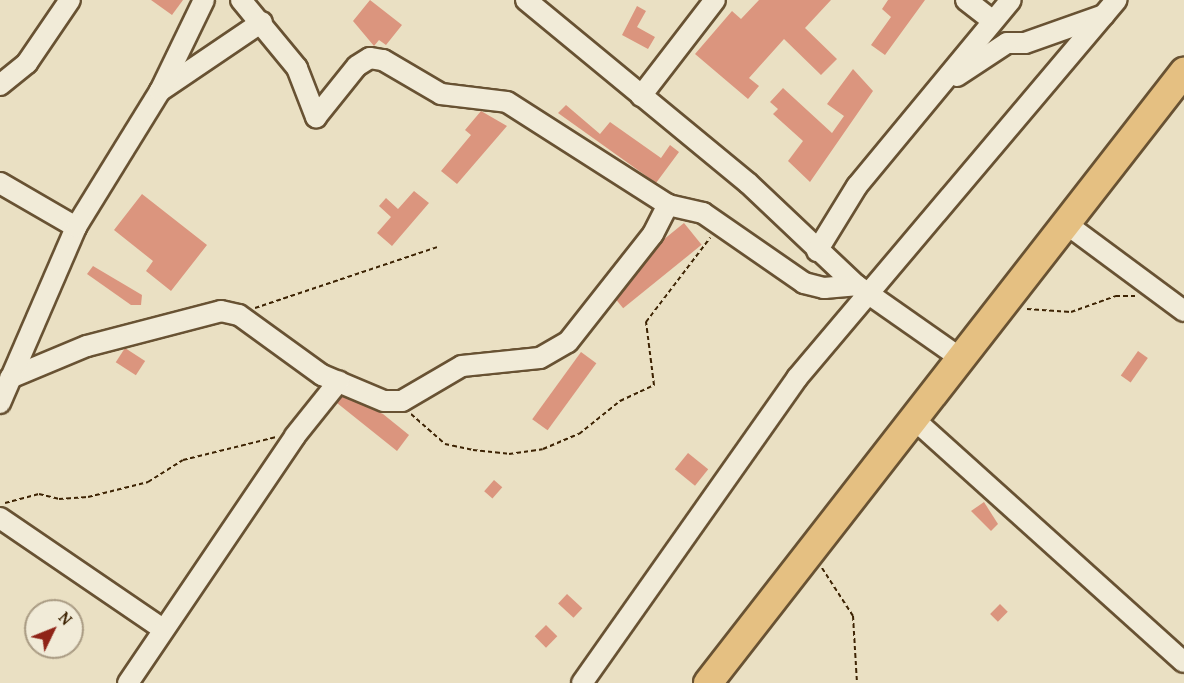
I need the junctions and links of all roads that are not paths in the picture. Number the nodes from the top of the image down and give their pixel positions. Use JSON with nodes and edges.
{"nodes":[{"id":1,"x":69,"y":0,"type":"edge"},
{"id":2,"x":204,"y":0,"type":"edge"},
{"id":3,"x":241,"y":0,"type":"edge"},
{"id":4,"x":526,"y":0,"type":"edge"},
{"id":5,"x":715,"y":0,"type":"edge"},
{"id":6,"x":966,"y":0,"type":"edge"},
{"id":7,"x":1011,"y":0,"type":"edge"},
{"id":8,"x":1110,"y":7,"type":"edge"},
{"id":9,"x":993,"y":21,"type":"junction"},
{"id":10,"x":262,"y":22,"type":"junction"},
{"id":11,"x":1184,"y":72,"type":"edge"},
{"id":12,"x":947,"y":82,"type":"junction"},
{"id":13,"x":0,"y":85,"type":"edge"},
{"id":14,"x":160,"y":91,"type":"junction"},
{"id":15,"x":640,"y":96,"type":"junction"},
{"id":16,"x":0,"y":183,"type":"edge"},
{"id":17,"x":668,"y":205,"type":"junction"},
{"id":18,"x":1065,"y":224,"type":"junction"},
{"id":19,"x":76,"y":227,"type":"junction"},
{"id":20,"x":817,"y":251,"type":"junction"},
{"id":21,"x":862,"y":287,"type":"junction"},
{"id":22,"x":1184,"y":311,"type":"edge"},
{"id":23,"x":963,"y":360,"type":"junction"},
{"id":24,"x":10,"y":378,"type":"junction"},
{"id":25,"x":339,"y":381,"type":"junction"},
{"id":26,"x":0,"y":403,"type":"edge"},
{"id":27,"x":916,"y":421,"type":"junction"},
{"id":28,"x":0,"y":518,"type":"edge"},
{"id":29,"x":164,"y":629,"type":"junction"},
{"id":30,"x":1184,"y":662,"type":"edge"},
{"id":31,"x":128,"y":683,"type":"edge"},
{"id":32,"x":582,"y":683,"type":"edge"},
{"id":33,"x":708,"y":683,"type":"edge"}],
"edges":[{"from":1,"to":13,"type":"street"},
{"from":2,"to":14,"type":"street"},
{"from":3,"to":10,"type":"street"},
{"from":4,"to":15,"type":"street"},
{"from":5,"to":15,"type":"street"},
{"from":6,"to":9,"type":"street"},
{"from":7,"to":9,"type":"street"},
{"from":8,"to":12,"type":"street"},
{"from":8,"to":21,"type":"street"},
{"from":9,"to":12,"type":"street"},
{"from":10,"to":14,"type":"street"},
{"from":10,"to":17,"type":"street"},
{"from":11,"to":18,"type":"highway"},
{"from":12,"to":20,"type":"street"},
{"from":14,"to":19,"type":"street"},
{"from":15,"to":20,"type":"street"},
{"from":16,"to":19,"type":"street"},
{"from":17,"to":21,"type":"street"},
{"from":17,"to":25,"type":"street"},
{"from":18,"to":22,"type":"street"},
{"from":18,"to":23,"type":"highway"},
{"from":19,"to":24,"type":"street"},
{"from":20,"to":21,"type":"street"},
{"from":21,"to":23,"type":"street"},
{"from":21,"to":32,"type":"street"},
{"from":23,"to":27,"type":"highway"},
{"from":24,"to":25,"type":"street"},
{"from":24,"to":26,"type":"street"},
{"from":25,"to":29,"type":"street"},
{"from":27,"to":30,"type":"street"},
{"from":27,"to":33,"type":"highway"},
{"from":28,"to":29,"type":"street"},
{"from":29,"to":31,"type":"street"}]}
